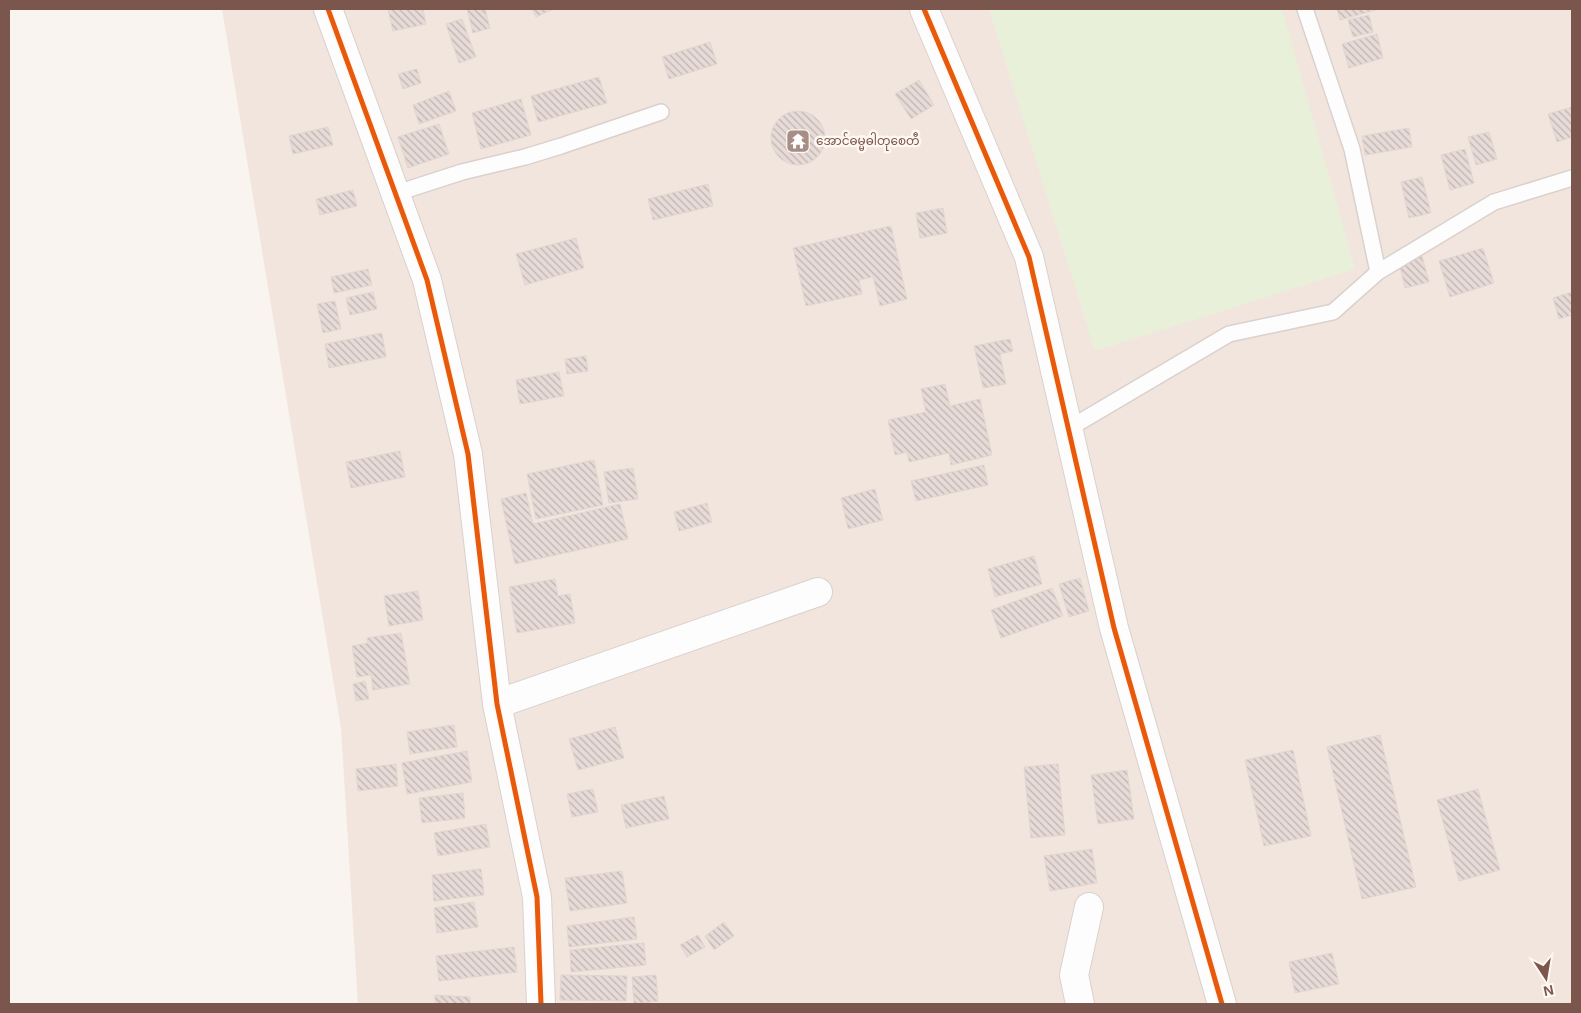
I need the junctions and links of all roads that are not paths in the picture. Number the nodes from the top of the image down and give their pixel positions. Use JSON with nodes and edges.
{"nodes":[{"id":1,"x":328,"y":9,"type":"edge"},
{"id":2,"x":924,"y":9,"type":"edge"},
{"id":3,"x":1305,"y":9,"type":"edge"},
{"id":4,"x":661,"y":112,"type":"dead end"},
{"id":5,"x":1572,"y":178,"type":"edge"},
{"id":6,"x":394,"y":194,"type":"junction"},
{"id":7,"x":1378,"y":272,"type":"junction"},
{"id":8,"x":1068,"y":428,"type":"junction"},
{"id":9,"x":818,"y":592,"type":"dead end"},
{"id":10,"x":497,"y":704,"type":"junction"},
{"id":11,"x":1089,"y":906,"type":"dead end"},
{"id":12,"x":541,"y":1004,"type":"edge"},
{"id":13,"x":1080,"y":1004,"type":"edge"},
{"id":14,"x":1222,"y":1004,"type":"edge"}],
"edges":[{"from":1,"to":6,"type":"street"},
{"from":2,"to":8,"type":"street"},
{"from":3,"to":7,"type":"lane"},
{"from":4,"to":6,"type":"lane"},
{"from":5,"to":7,"type":"lane"},
{"from":6,"to":10,"type":"street"},
{"from":7,"to":8,"type":"lane"},
{"from":8,"to":14,"type":"street"},
{"from":9,"to":10,"type":"street"},
{"from":10,"to":12,"type":"street"},
{"from":11,"to":13,"type":"street"}]}
